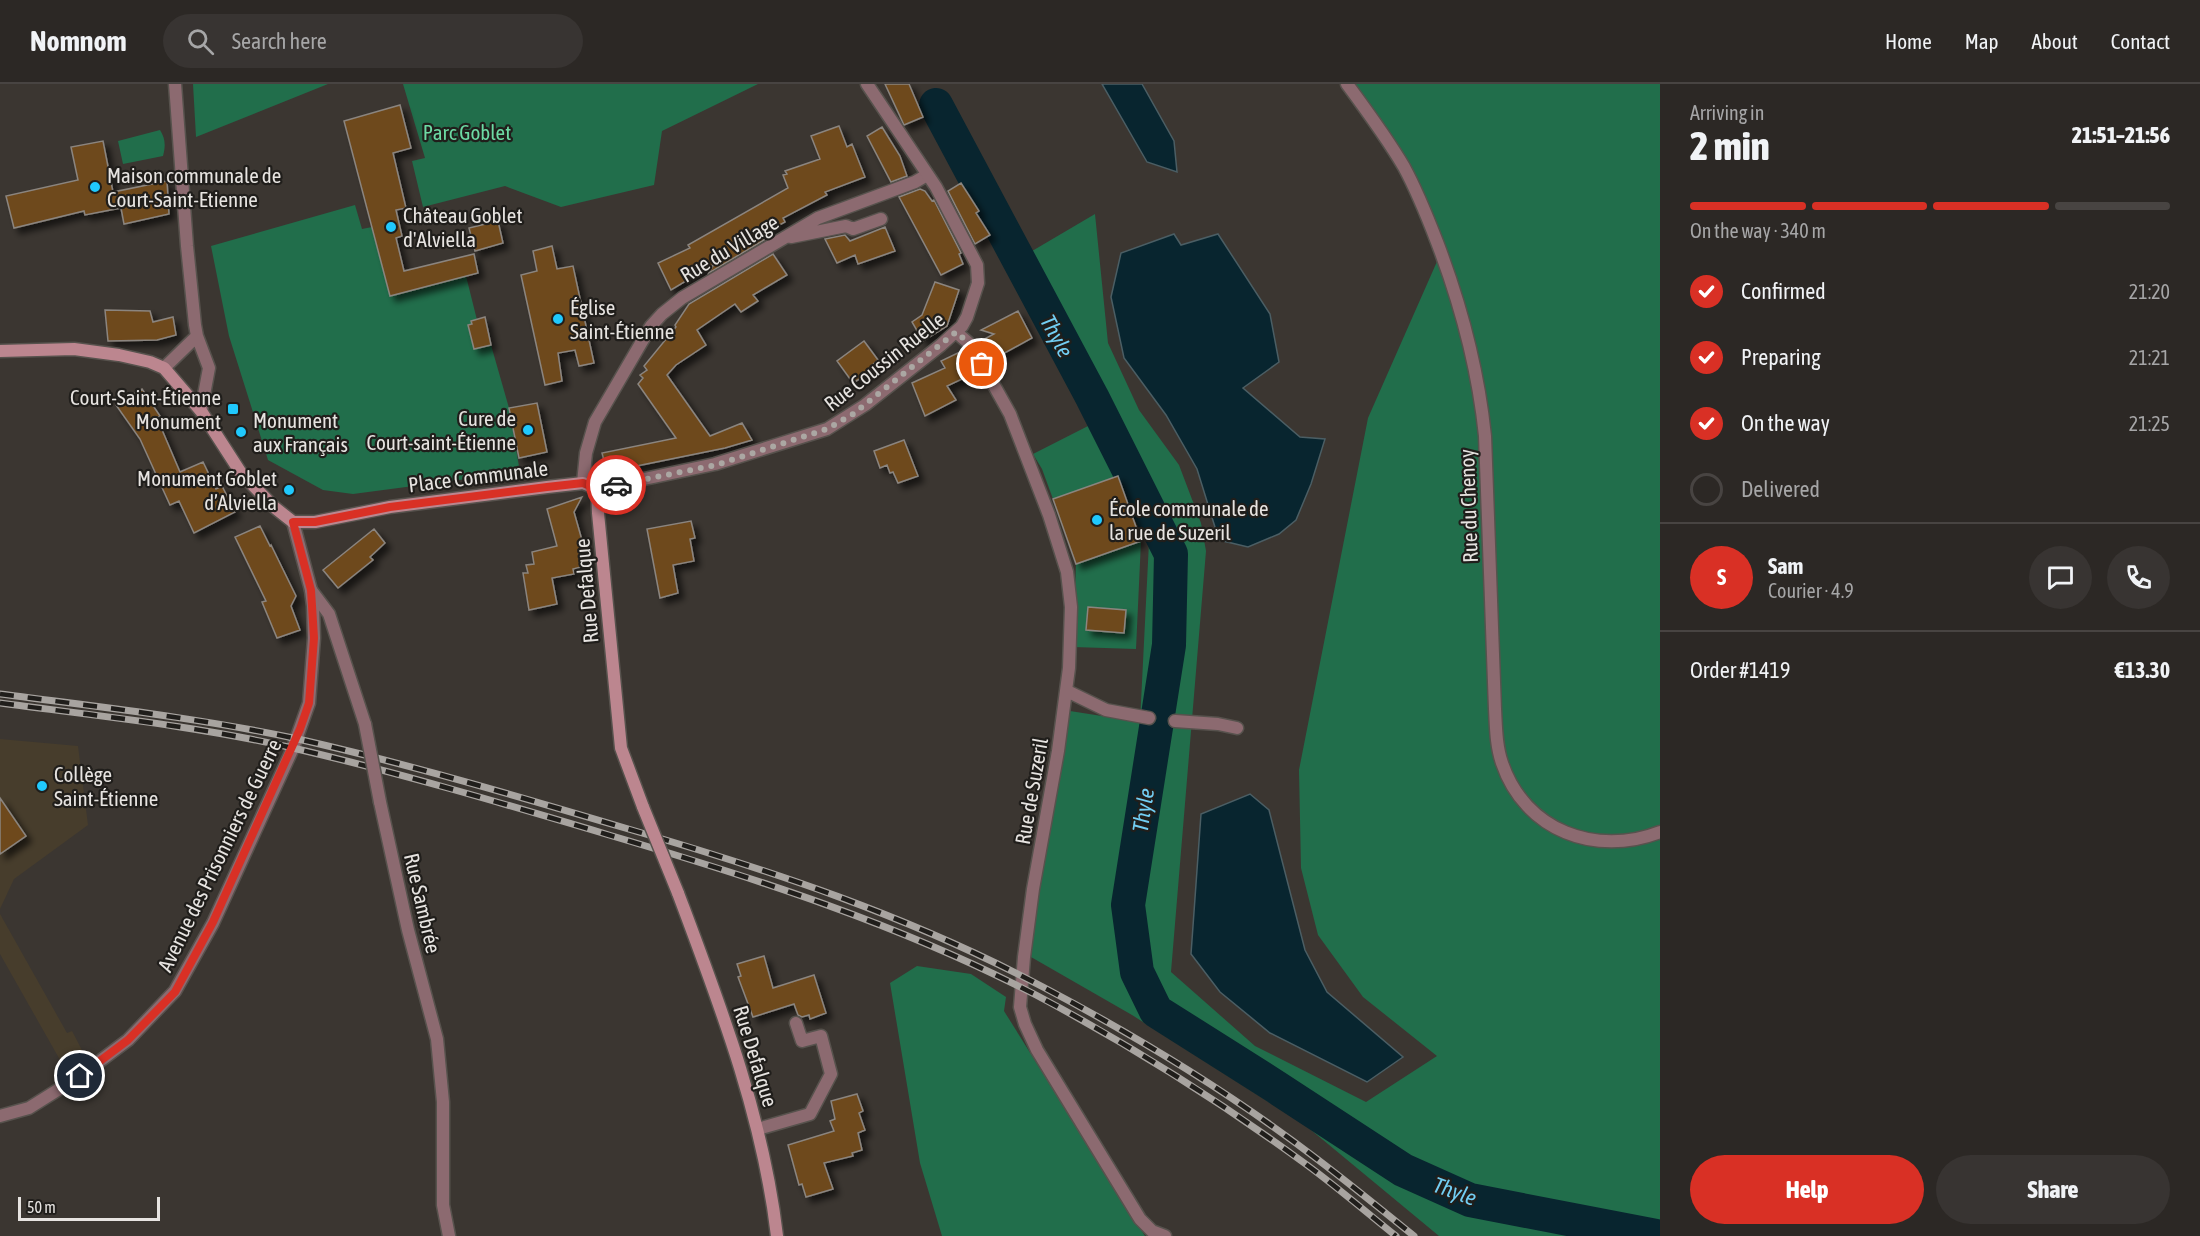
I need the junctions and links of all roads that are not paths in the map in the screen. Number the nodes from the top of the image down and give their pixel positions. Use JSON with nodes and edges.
{"nodes":[{"id":1,"x":175,"y":84,"type":"edge"},
{"id":2,"x":867,"y":84,"type":"edge"},
{"id":3,"x":1347,"y":84,"type":"edge"},
{"id":4,"x":927,"y":175,"type":"junction"},
{"id":5,"x":881,"y":219,"type":"dead end"},
{"id":6,"x":784,"y":237,"type":"junction"},
{"id":7,"x":956,"y":332,"type":"junction"},
{"id":8,"x":197,"y":336,"type":"junction"},
{"id":9,"x":0,"y":351,"type":"edge"},
{"id":10,"x":164,"y":368,"type":"junction"},
{"id":11,"x":201,"y":411,"type":"junction"},
{"id":12,"x":583,"y":483,"type":"junction"},
{"id":13,"x":597,"y":489,"type":"junction"},
{"id":14,"x":293,"y":522,"type":"junction"},
{"id":15,"x":311,"y":590,"type":"junction"},
{"id":16,"x":1067,"y":691,"type":"junction"},
{"id":17,"x":1149,"y":718,"type":"dead end"},
{"id":18,"x":1175,"y":721,"type":"dead end"},
{"id":19,"x":1237,"y":728,"type":"dead end"},
{"id":20,"x":1660,"y":832,"type":"edge"},
{"id":21,"x":796,"y":1023,"type":"dead end"},
{"id":22,"x":0,"y":1116,"type":"edge"},
{"id":23,"x":758,"y":1129,"type":"junction"},
{"id":24,"x":449,"y":1236,"type":"edge"},
{"id":25,"x":777,"y":1236,"type":"edge"},
{"id":26,"x":1165,"y":1236,"type":"edge"}],
"edges":[{"from":1,"to":8,"type":"street"},
{"from":2,"to":4,"type":"street","name":"Rue Coussin Ruelle"},
{"from":3,"to":20,"type":"street","name":"Rue du Chenoy"},
{"from":4,"to":6,"type":"street","name":"Rue du Village"},
{"from":4,"to":7,"type":"street","name":"Rue Coussin Ruelle"},
{"from":5,"to":6,"type":"street"},
{"from":6,"to":12,"type":"street","name":"Rue du Village"},
{"from":7,"to":13,"type":"street","name":"Rue Coussin Ruelle"},
{"from":7,"to":16,"type":"street","name":"Rue de Suzeril"},
{"from":8,"to":10,"type":"street"},
{"from":8,"to":11,"type":"street"},
{"from":9,"to":10,"type":"main road"},
{"from":10,"to":11,"type":"main road"},
{"from":11,"to":14,"type":"main road"},
{"from":12,"to":13,"type":"main road"},
{"from":12,"to":14,"type":"main road","name":"Place Communale"},
{"from":13,"to":23,"type":"main road","name":"Rue Defalque","bridge":true},
{"from":14,"to":15,"type":"street","name":"Avenue des Prisonniers de Guerre"},
{"from":15,"to":22,"type":"street","name":"Avenue des Prisonniers de Guerre"},
{"from":15,"to":24,"type":"street","name":"Rue Sambrée","bridge":true},
{"from":16,"to":17,"type":"street"},
{"from":16,"to":26,"type":"street","name":"Rue de Suzeril"},
{"from":18,"to":19,"type":"street"},
{"from":21,"to":23,"type":"street"},
{"from":23,"to":25,"type":"main road","name":"Rue Defalque"}]}
